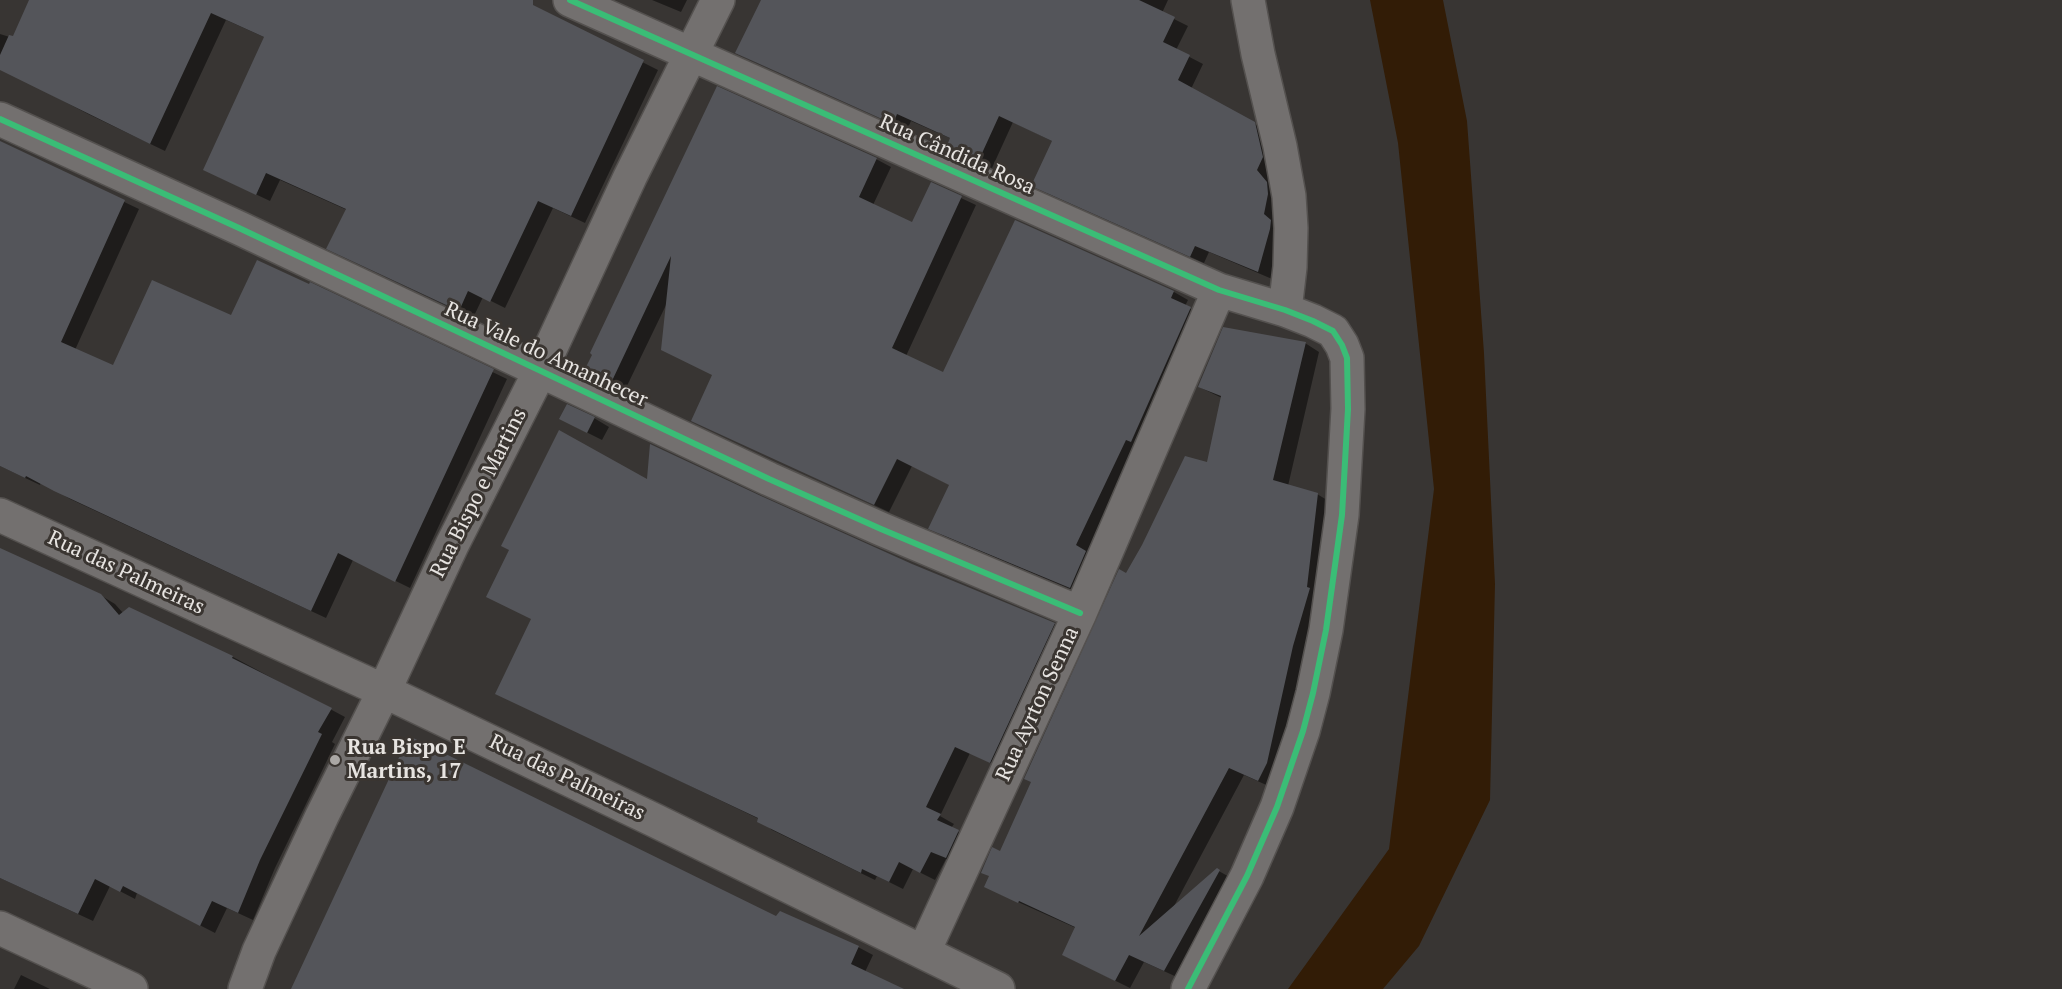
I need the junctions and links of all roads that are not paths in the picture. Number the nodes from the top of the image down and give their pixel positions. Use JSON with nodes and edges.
{"nodes":[{"id":1,"x":570,"y":0,"type":"edge"},
{"id":2,"x":718,"y":0,"type":"edge"},
{"id":3,"x":1246,"y":2,"type":"edge"},
{"id":4,"x":693,"y":54,"type":"junction"},
{"id":5,"x":0,"y":119,"type":"edge"},
{"id":6,"x":1219,"y":290,"type":"junction"},
{"id":7,"x":1285,"y":310,"type":"junction"},
{"id":8,"x":540,"y":371,"type":"junction"},
{"id":9,"x":0,"y":516,"type":"edge"},
{"id":10,"x":1080,"y":613,"type":"junction"},
{"id":11,"x":384,"y":691,"type":"junction"},
{"id":12,"x":0,"y":928,"type":"edge"},
{"id":13,"x":924,"y":951,"type":"junction"},
{"id":14,"x":131,"y":989,"type":"edge"},
{"id":15,"x":245,"y":989,"type":"edge"},
{"id":16,"x":998,"y":989,"type":"edge"},
{"id":17,"x":1188,"y":989,"type":"edge"}],
"edges":[{"from":1,"to":4,"type":"street","name":"Rua Cândida Rosa"},
{"from":2,"to":4,"type":"street","name":"Rua Bispo e Martins"},
{"from":3,"to":7,"type":"street"},
{"from":4,"to":6,"type":"street","name":"Rua Cândida Rosa"},
{"from":4,"to":8,"type":"street","name":"Rua Bispo e Martins"},
{"from":5,"to":8,"type":"street","name":"Rua Vale do Amanhecer"},
{"from":6,"to":7,"type":"street","name":"Rua Cândida Rosa"},
{"from":6,"to":10,"type":"street","name":"Rua Ayrton Senna"},
{"from":7,"to":17,"type":"street","name":"Rua Cândida Rosa"},
{"from":8,"to":10,"type":"street","name":"Rua Vale do Amanhecer"},
{"from":8,"to":11,"type":"street","name":"Rua Bispo e Martins"},
{"from":9,"to":11,"type":"street","name":"Rua das Palmeiras"},
{"from":10,"to":13,"type":"street","name":"Rua Ayrton Senna"},
{"from":11,"to":13,"type":"street","name":"Rua das Palmeiras"},
{"from":11,"to":15,"type":"street","name":"Rua Bispo e Martins"},
{"from":12,"to":14,"type":"street"},
{"from":13,"to":16,"type":"street","name":"Rua das Palmeiras"}]}
